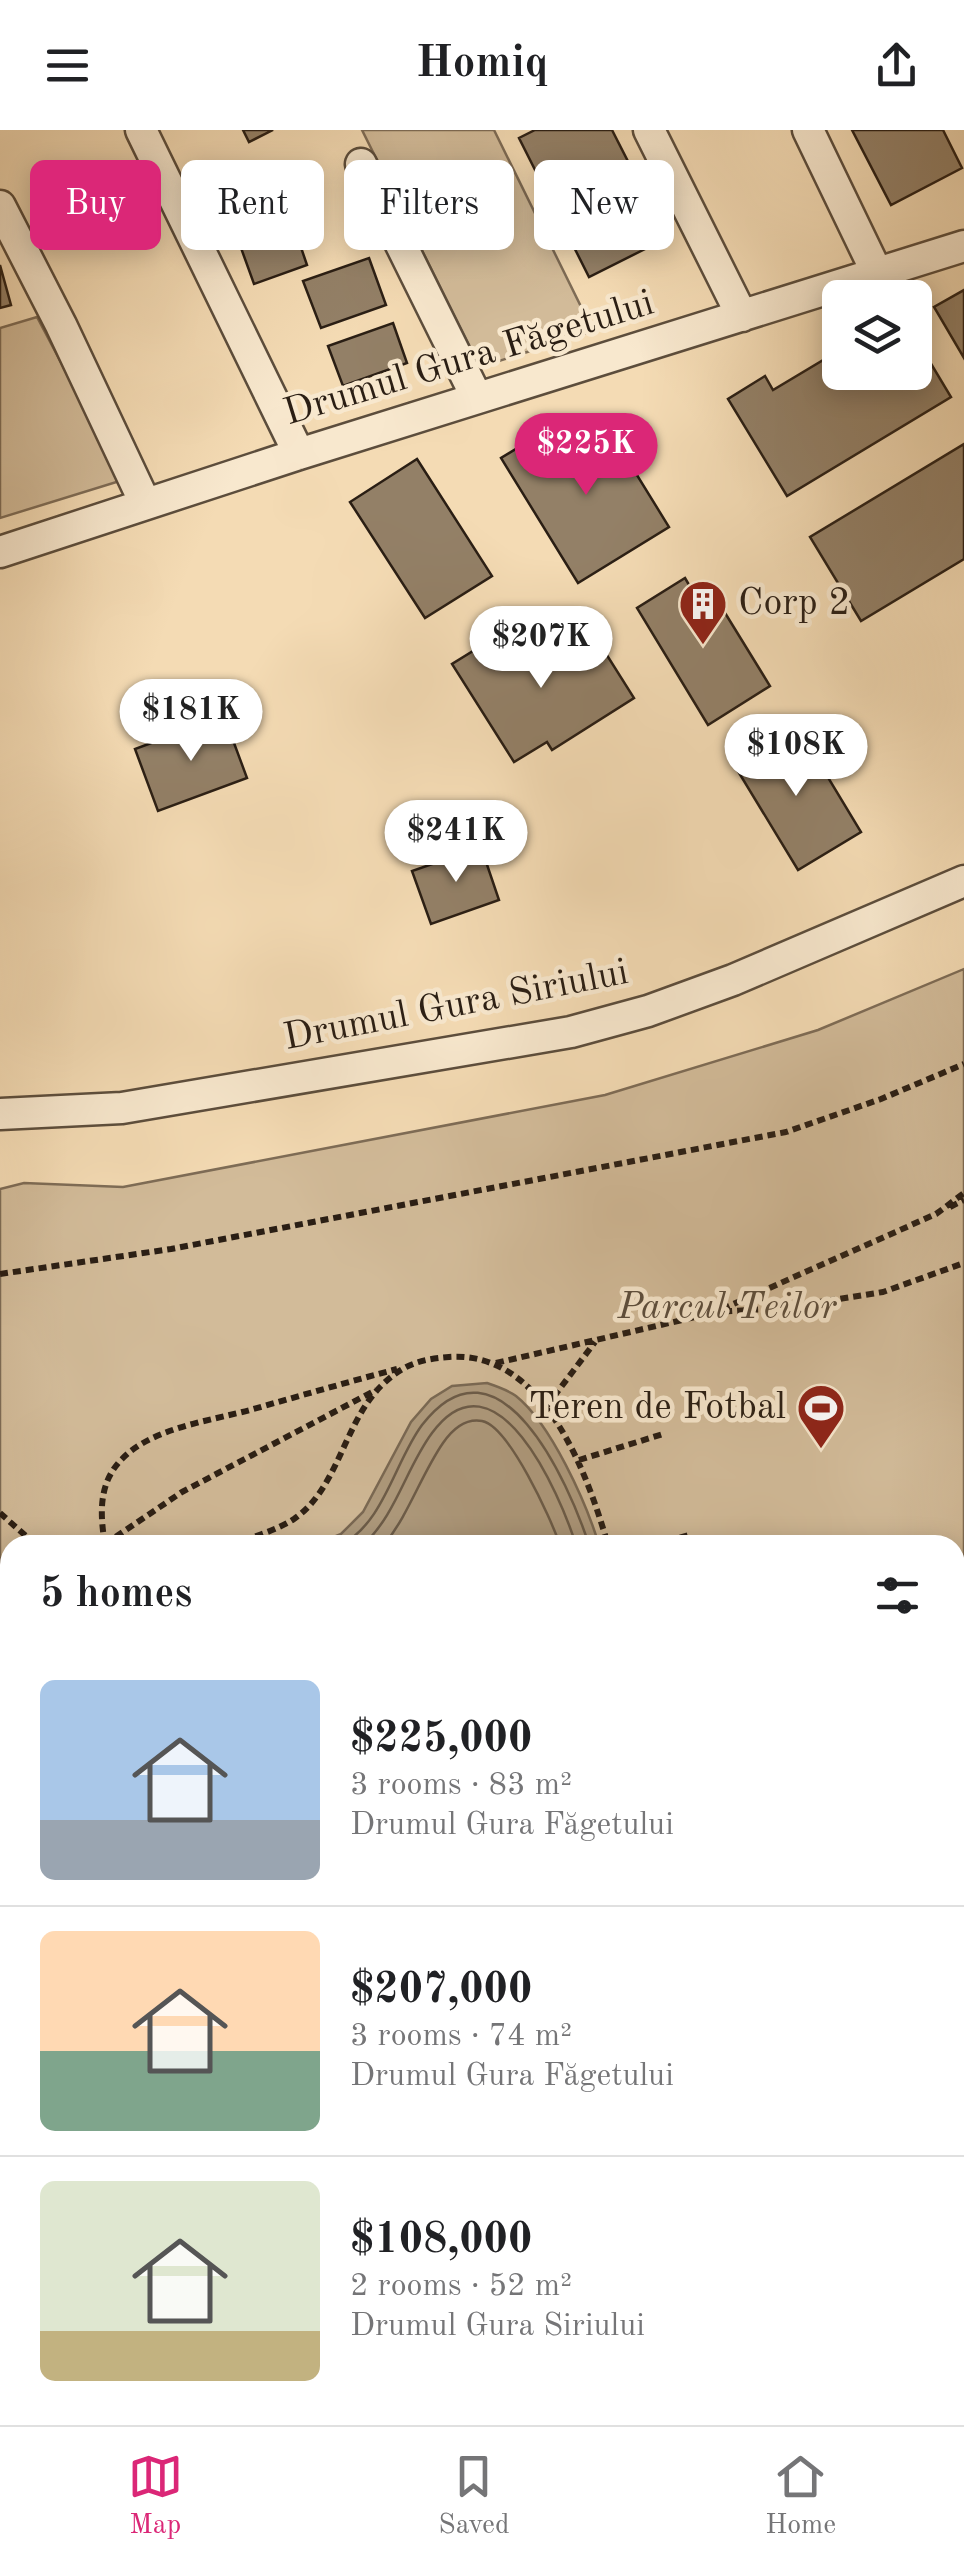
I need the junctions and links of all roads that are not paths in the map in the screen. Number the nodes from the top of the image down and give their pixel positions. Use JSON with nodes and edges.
{"nodes":[{"id":1,"x":141,"y":130,"type":"edge"},
{"id":2,"x":649,"y":130,"type":"edge"},
{"id":3,"x":808,"y":130,"type":"edge"},
{"id":4,"x":0,"y":206,"type":"edge"},
{"id":5,"x":964,"y":246,"type":"edge"},
{"id":6,"x":404,"y":250,"type":"edge"},
{"id":7,"x":877,"y":273,"type":"junction"},
{"id":8,"x":742,"y":316,"type":"junction"},
{"id":9,"x":477,"y":398,"type":"junction"},
{"id":10,"x":299,"y":454,"type":"junction"},
{"id":11,"x":146,"y":503,"type":"junction"},
{"id":12,"x":0,"y":552,"type":"edge"},
{"id":13,"x":964,"y":881,"type":"edge"},
{"id":14,"x":0,"y":1114,"type":"edge"}],
"edges":[{"from":1,"to":10,"type":"street"},
{"from":2,"to":8,"type":"street"},
{"from":3,"to":7,"type":"street"},
{"from":4,"to":11,"type":"street"},
{"from":5,"to":7,"type":"street","name":"Drumul Gura Făgetului"},
{"from":6,"to":9,"type":"street"},
{"from":7,"to":8,"type":"street","name":"Drumul Gura Făgetului"},
{"from":8,"to":9,"type":"street","name":"Drumul Gura Făgetului"},
{"from":9,"to":10,"type":"street","name":"Drumul Gura Făgetului"},
{"from":10,"to":11,"type":"street","name":"Drumul Gura Făgetului"},
{"from":11,"to":12,"type":"street","name":"Drumul Gura Făgetului"},
{"from":13,"to":14,"type":"street","name":"Drumul Gura Siriului"}]}
